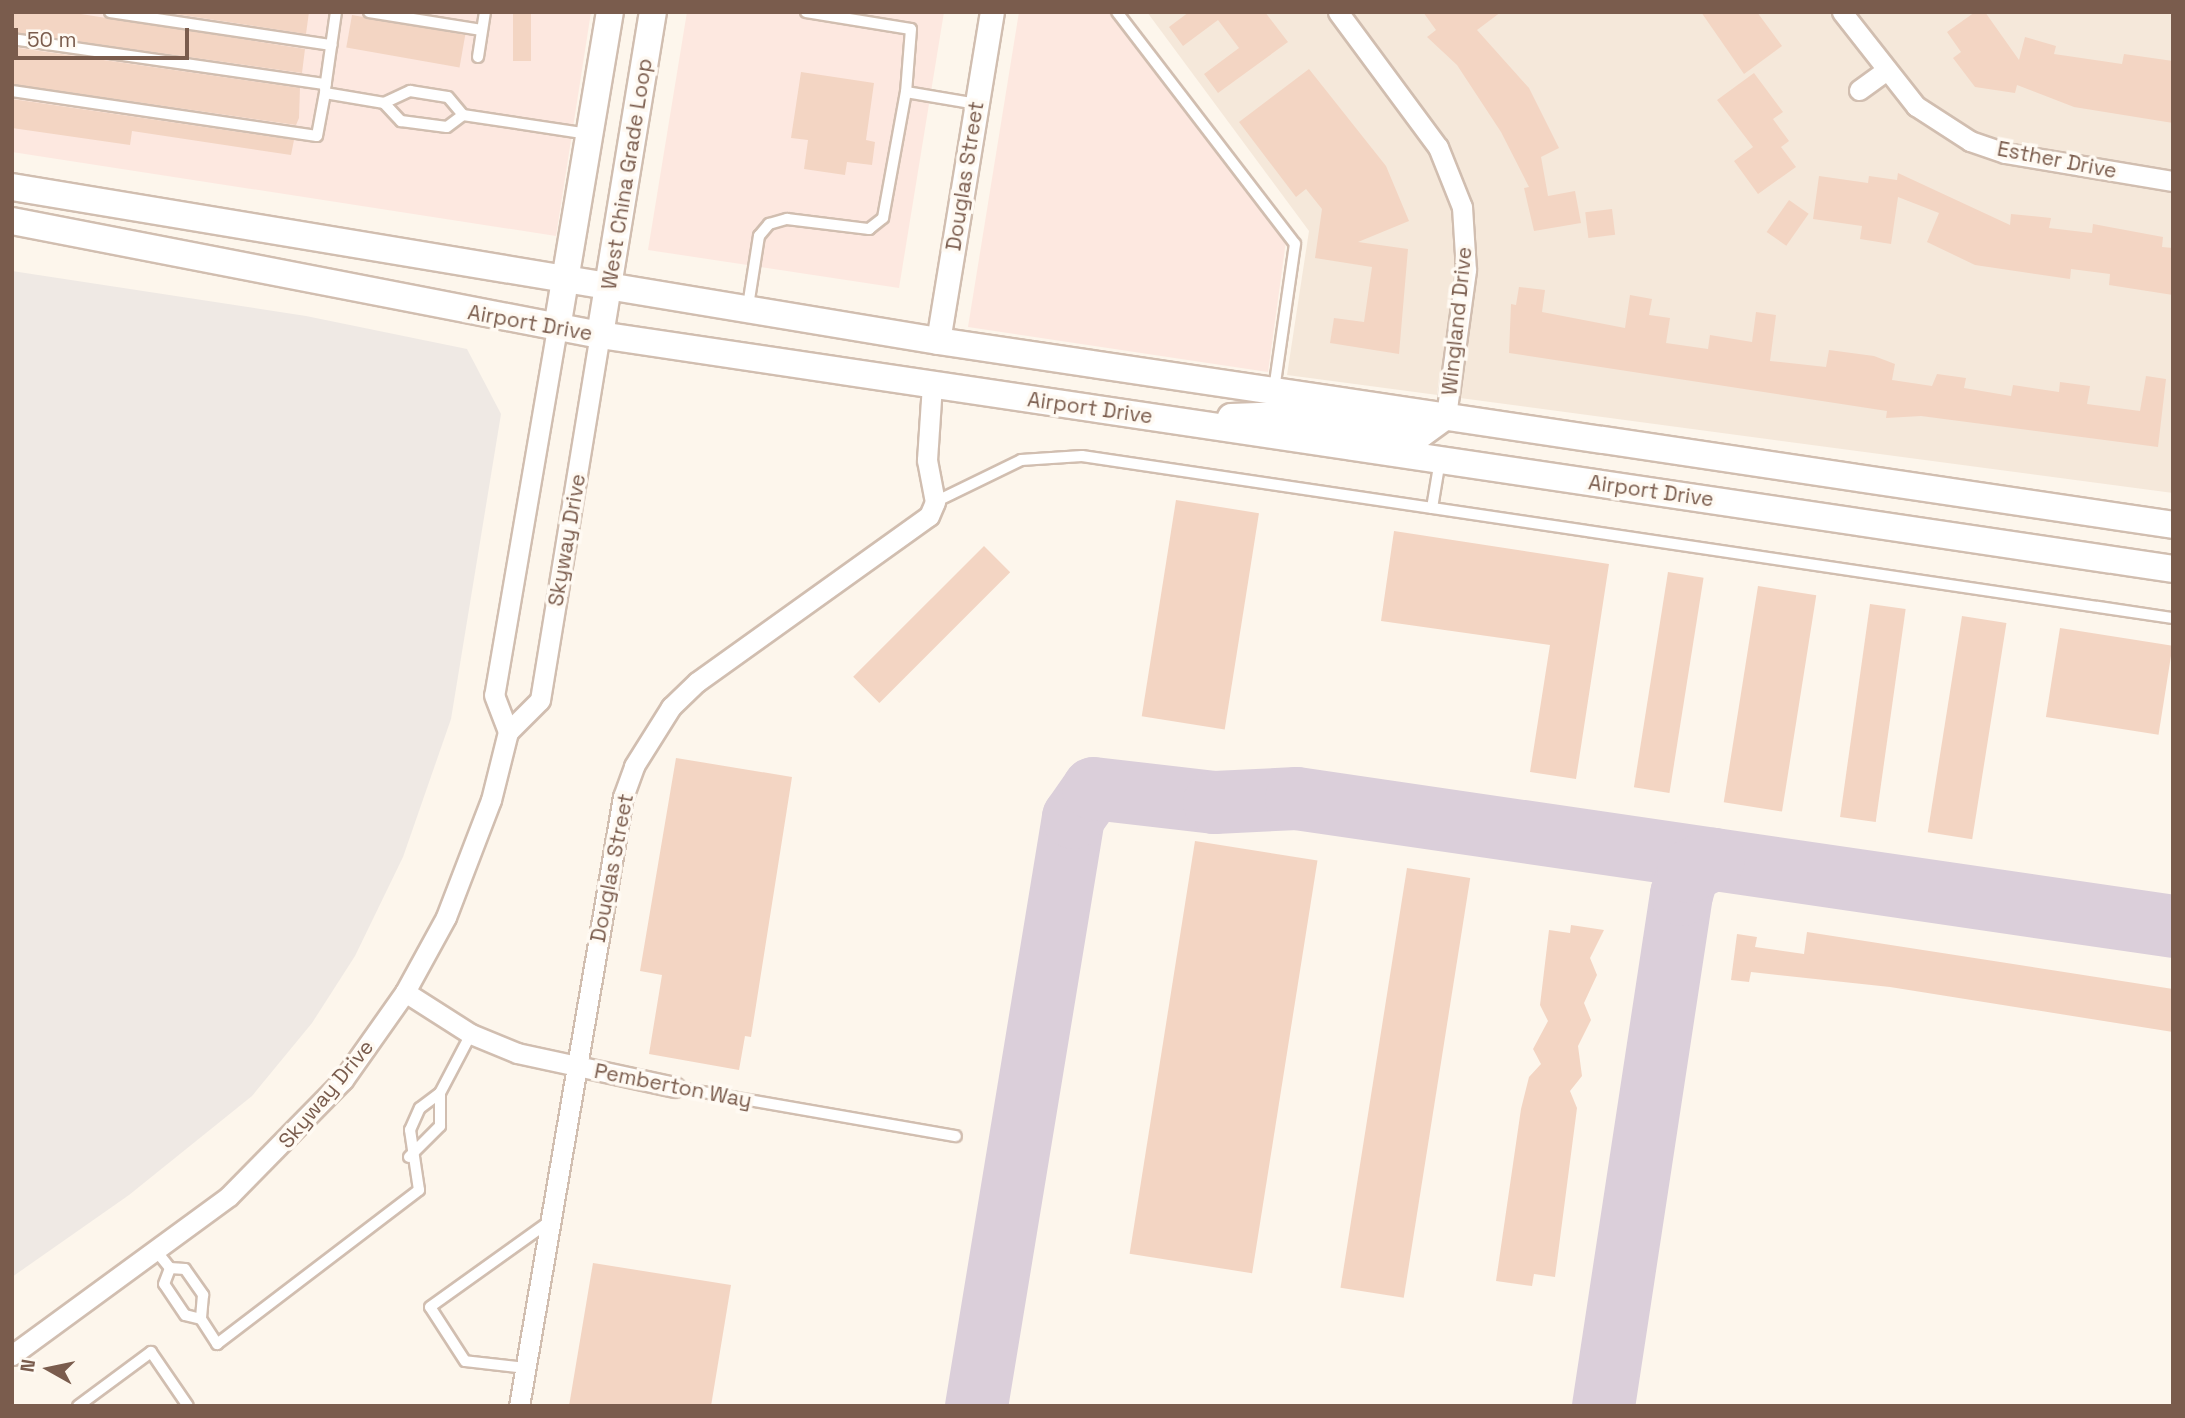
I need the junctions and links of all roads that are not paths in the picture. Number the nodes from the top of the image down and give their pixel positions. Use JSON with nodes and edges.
{"nodes":[{"id":1,"x":110,"y":12,"type":"edge"},
{"id":2,"x":336,"y":12,"type":"edge"},
{"id":3,"x":369,"y":12,"type":"edge"},
{"id":4,"x":485,"y":12,"type":"edge"},
{"id":5,"x":610,"y":12,"type":"edge"},
{"id":6,"x":653,"y":12,"type":"edge"},
{"id":7,"x":806,"y":12,"type":"edge"},
{"id":8,"x":992,"y":12,"type":"edge"},
{"id":9,"x":1117,"y":12,"type":"edge"},
{"id":10,"x":1338,"y":12,"type":"edge"},
{"id":11,"x":1842,"y":12,"type":"edge"},
{"id":12,"x":482,"y":30,"type":"junction"},
{"id":13,"x":12,"y":39,"type":"edge"},
{"id":14,"x":331,"y":45,"type":"junction"},
{"id":15,"x":478,"y":57,"type":"dead end"},
{"id":16,"x":1885,"y":71,"type":"junction"},
{"id":17,"x":325,"y":88,"type":"junction"},
{"id":18,"x":1859,"y":90,"type":"dead end"},
{"id":19,"x":12,"y":91,"type":"edge"},
{"id":20,"x":906,"y":92,"type":"junction"},
{"id":21,"x":384,"y":103,"type":"junction"},
{"id":22,"x":977,"y":104,"type":"junction"},
{"id":23,"x":463,"y":115,"type":"junction"},
{"id":24,"x":590,"y":134,"type":"junction"},
{"id":25,"x":2173,"y":181,"type":"edge"},
{"id":26,"x":12,"y":187,"type":"edge"},
{"id":27,"x":12,"y":221,"type":"edge"},
{"id":28,"x":566,"y":281,"type":"junction"},
{"id":29,"x":609,"y":287,"type":"junction"},
{"id":30,"x":747,"y":310,"type":"junction"},
{"id":31,"x":557,"y":328,"type":"junction"},
{"id":32,"x":600,"y":335,"type":"junction"},
{"id":33,"x":938,"y":341,"type":"junction"},
{"id":34,"x":932,"y":385,"type":"junction"},
{"id":35,"x":1274,"y":390,"type":"junction"},
{"id":36,"x":1446,"y":416,"type":"junction"},
{"id":37,"x":1177,"y":421,"type":"junction"},
{"id":38,"x":1440,"y":460,"type":"junction"},
{"id":39,"x":935,"y":502,"type":"junction"},
{"id":40,"x":1432,"y":508,"type":"junction"},
{"id":41,"x":2173,"y":525,"type":"edge"},
{"id":42,"x":2173,"y":569,"type":"edge"},
{"id":43,"x":2173,"y":618,"type":"edge"},
{"id":44,"x":508,"y":732,"type":"junction"},
{"id":45,"x":405,"y":992,"type":"junction"},
{"id":46,"x":471,"y":1034,"type":"junction"},
{"id":47,"x":576,"y":1068,"type":"junction"},
{"id":48,"x":674,"y":1087,"type":"joint"},
{"id":49,"x":440,"y":1093,"type":"junction"},
{"id":50,"x":956,"y":1136,"type":"dead end"},
{"id":51,"x":409,"y":1157,"type":"junction"},
{"id":52,"x":553,"y":1219,"type":"junction"},
{"id":53,"x":157,"y":1252,"type":"junction"},
{"id":54,"x":170,"y":1268,"type":"junction"},
{"id":55,"x":201,"y":1319,"type":"junction"},
{"id":56,"x":12,"y":1355,"type":"edge"},
{"id":57,"x":526,"y":1368,"type":"junction"},
{"id":58,"x":78,"y":1406,"type":"edge"},
{"id":59,"x":188,"y":1406,"type":"edge"},
{"id":60,"x":519,"y":1406,"type":"edge"}],
"edges":[{"from":1,"to":14,"type":"lane"},
{"from":2,"to":14,"type":"lane"},
{"from":3,"to":12,"type":"lane"},
{"from":4,"to":12,"type":"lane"},
{"from":5,"to":24,"type":"main road","name":"West China Grade Loop"},
{"from":6,"to":29,"type":"main road","name":"West China Grade Loop"},
{"from":7,"to":20,"type":"lane"},
{"from":8,"to":22,"type":"street","name":"Douglas Street"},
{"from":9,"to":35,"type":"lane"},
{"from":10,"to":36,"type":"street","name":"Wingland Drive"},
{"from":11,"to":16,"type":"street","name":"Esther Drive"},
{"from":12,"to":15,"type":"lane"},
{"from":13,"to":17,"type":"lane"},
{"from":14,"to":17,"type":"lane"},
{"from":16,"to":18,"type":"street"},
{"from":16,"to":25,"type":"street","name":"Esther Drive"},
{"from":17,"to":19,"type":"lane"},
{"from":17,"to":21,"type":"lane"},
{"from":20,"to":22,"type":"lane"},
{"from":20,"to":30,"type":"lane"},
{"from":21,"to":23,"type":"lane"},
{"from":21,"to":23,"type":"lane"},
{"from":22,"to":33,"type":"street","name":"Douglas Street"},
{"from":23,"to":24,"type":"lane"},
{"from":24,"to":28,"type":"main road","name":"West China Grade Loop"},
{"from":26,"to":28,"type":"main road","name":"Airport Drive"},
{"from":27,"to":31,"type":"main road","name":"Airport Drive"},
{"from":28,"to":29,"type":"main road","name":"Airport Drive"},
{"from":28,"to":31,"type":"main road","name":"West China Grade Loop"},
{"from":29,"to":30,"type":"main road","name":"Airport Drive"},
{"from":29,"to":32,"type":"main road","name":"West China Grade Loop"},
{"from":30,"to":33,"type":"main road","name":"Airport Drive"},
{"from":31,"to":32,"type":"main road","name":"Airport Drive"},
{"from":31,"to":44,"type":"street"},
{"from":32,"to":34,"type":"main road","name":"Airport Drive"},
{"from":32,"to":44,"type":"street","name":"Skyway Drive"},
{"from":33,"to":35,"type":"main road","name":"Airport Drive"},
{"from":34,"to":37,"type":"main road","name":"Airport Drive"},
{"from":34,"to":39,"type":"street"},
{"from":35,"to":36,"type":"main road","name":"Airport Drive"},
{"from":36,"to":37,"type":"main road"},
{"from":36,"to":41,"type":"main road","name":"Airport Drive"},
{"from":37,"to":38,"type":"main road","name":"Airport Drive"},
{"from":38,"to":40,"type":"lane"},
{"from":38,"to":42,"type":"main road","name":"Airport Drive"},
{"from":39,"to":40,"type":"lane"},
{"from":39,"to":47,"type":"street","name":"Douglas Street"},
{"from":40,"to":43,"type":"lane"},
{"from":44,"to":45,"type":"street","name":"Skyway Drive"},
{"from":45,"to":46,"type":"street","name":"Pemberton Way"},
{"from":45,"to":53,"type":"street","name":"Skyway Drive"},
{"from":46,"to":47,"type":"street","name":"Pemberton Way"},
{"from":46,"to":49,"type":"lane"},
{"from":47,"to":48,"type":"street","name":"Pemberton Way"},
{"from":47,"to":52,"type":"street","name":"Douglas Street"},
{"from":48,"to":50,"type":"lane","name":"Pemberton Way"},
{"from":49,"to":51,"type":"lane"},
{"from":49,"to":51,"type":"lane"},
{"from":51,"to":55,"type":"lane"},
{"from":52,"to":57,"type":"street","name":"Douglas Street"},
{"from":52,"to":57,"type":"lane"},
{"from":53,"to":54,"type":"lane"},
{"from":53,"to":56,"type":"street","name":"Skyway Drive"},
{"from":54,"to":55,"type":"lane"},
{"from":54,"to":55,"type":"lane"},
{"from":57,"to":60,"type":"street","name":"Douglas Street"},
{"from":58,"to":59,"type":"lane"}]}
